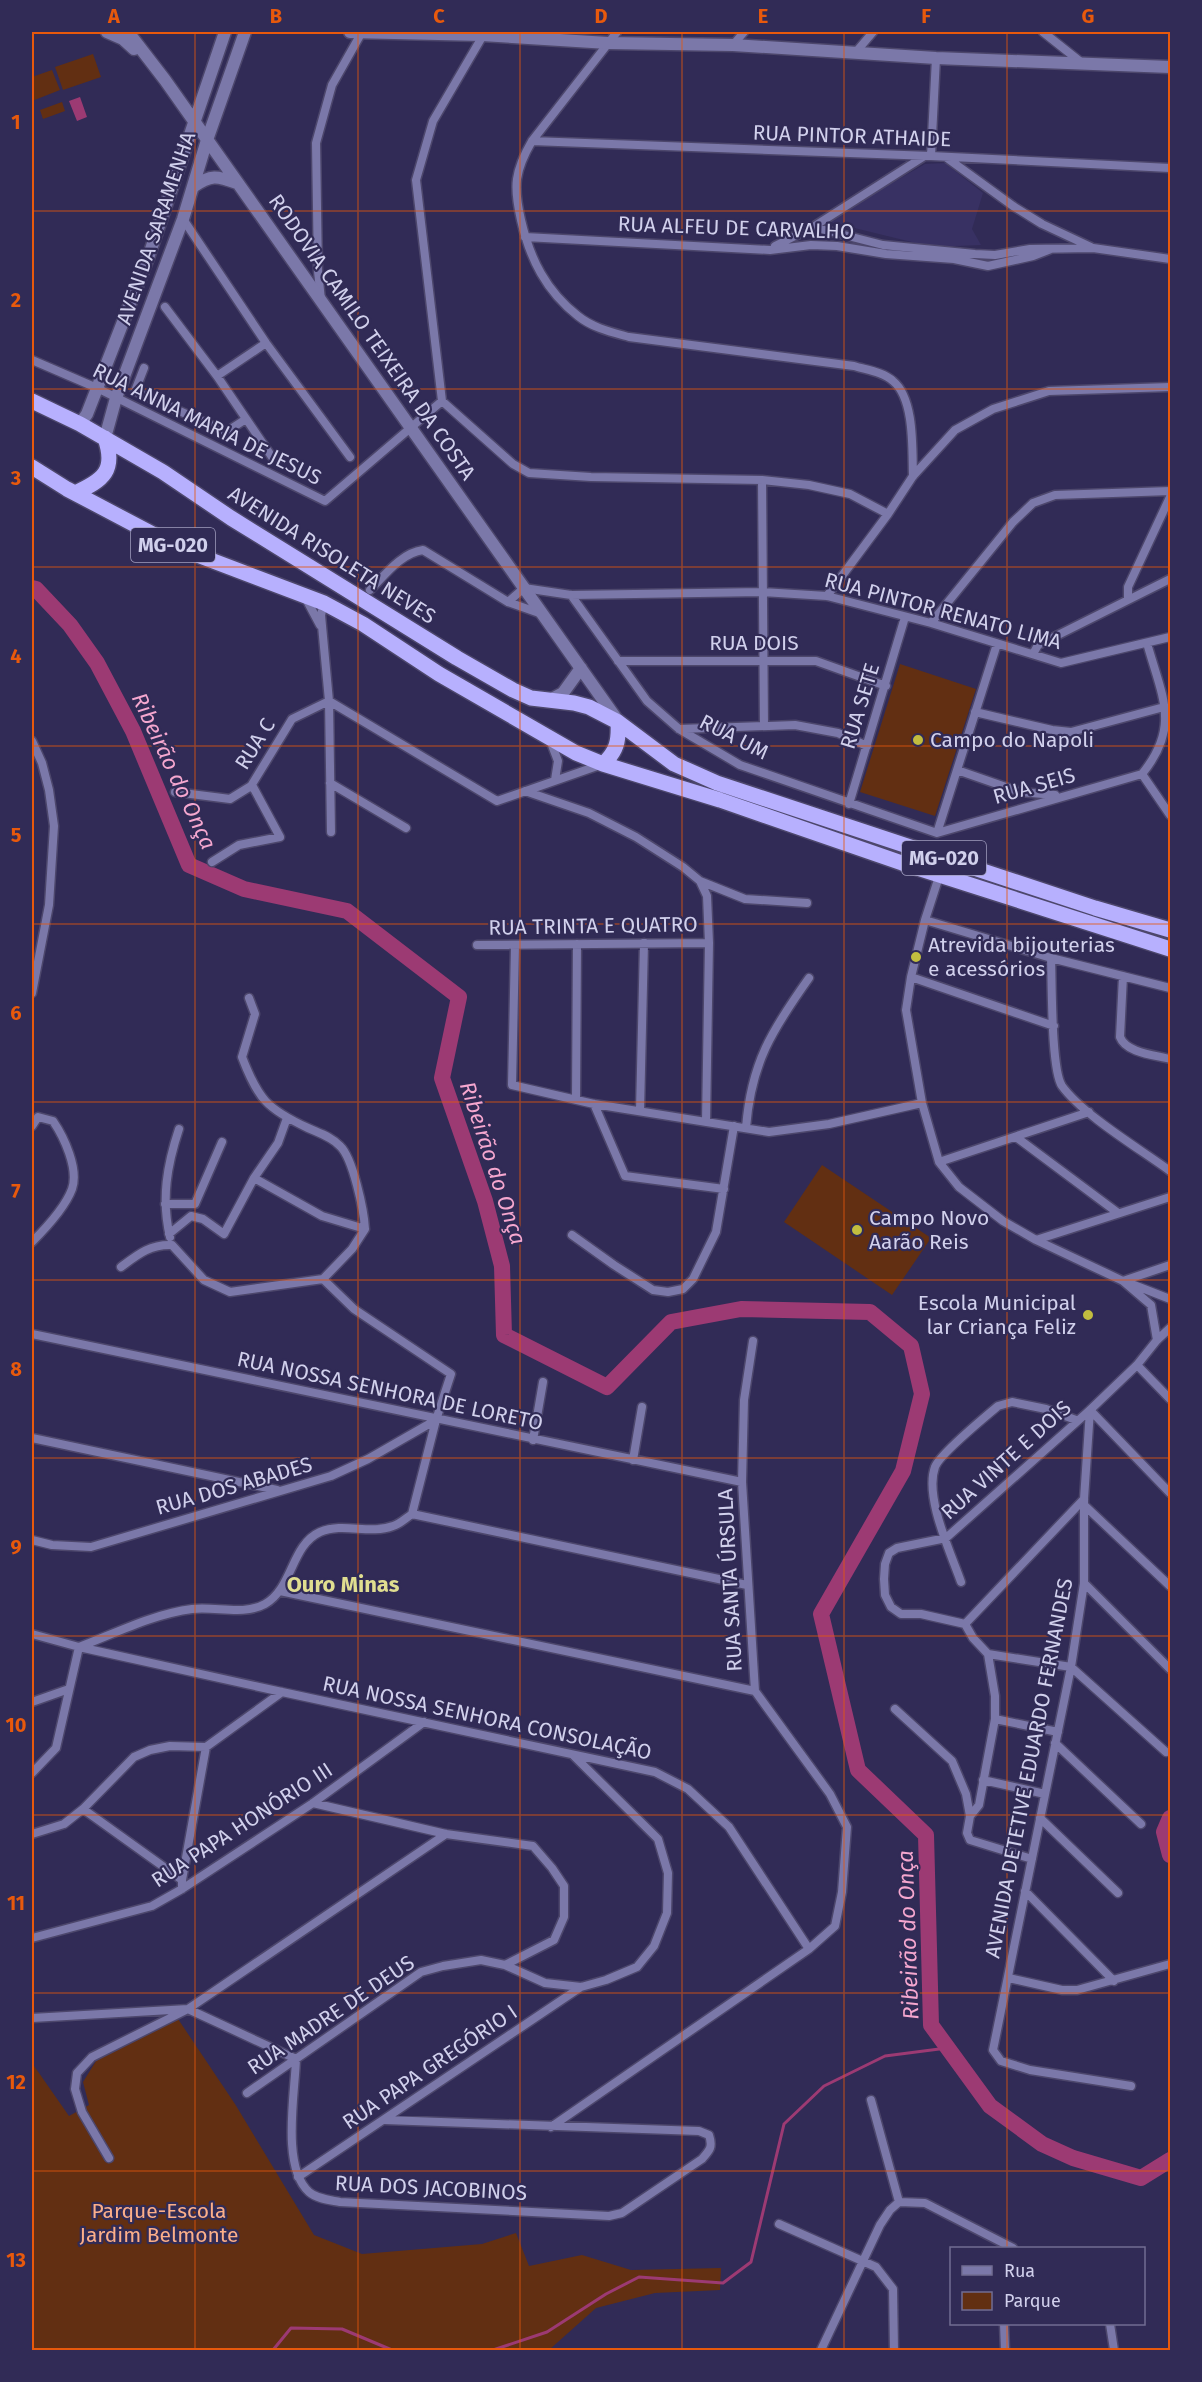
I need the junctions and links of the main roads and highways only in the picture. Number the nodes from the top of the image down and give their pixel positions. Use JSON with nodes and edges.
{"nodes":[{"id":1,"x":32,"y":401,"type":"edge"},
{"id":2,"x":105,"y":438,"type":"junction"},
{"id":3,"x":32,"y":467,"type":"edge"},
{"id":4,"x":75,"y":493,"type":"junction"},
{"id":5,"x":618,"y":722,"type":"junction"},
{"id":6,"x":603,"y":764,"type":"junction"},
{"id":7,"x":1170,"y":930,"type":"edge"},
{"id":8,"x":1170,"y":949,"type":"edge"}],
"edges":[{"from":1,"to":2,"type":"highway","name":"AVENIDA RISOLETA NEVES","number":"MG-020"},
{"from":2,"to":4,"type":"highway"},
{"from":2,"to":5,"type":"highway","name":"AVENIDA RISOLETA NEVES","number":"MG-020"},
{"from":3,"to":4,"type":"highway","name":"AVENIDA RISOLETA NEVES","number":"MG-020"},
{"from":4,"to":6,"type":"highway","name":"AVENIDA RISOLETA NEVES","number":"MG-020"},
{"from":5,"to":6,"type":"highway"},
{"from":5,"to":7,"type":"highway","name":"RODOVIA CAMILO TEIXEIRA DA COSTA","number":"MG-020"},
{"from":6,"to":8,"type":"highway","number":"MG-020"}]}
